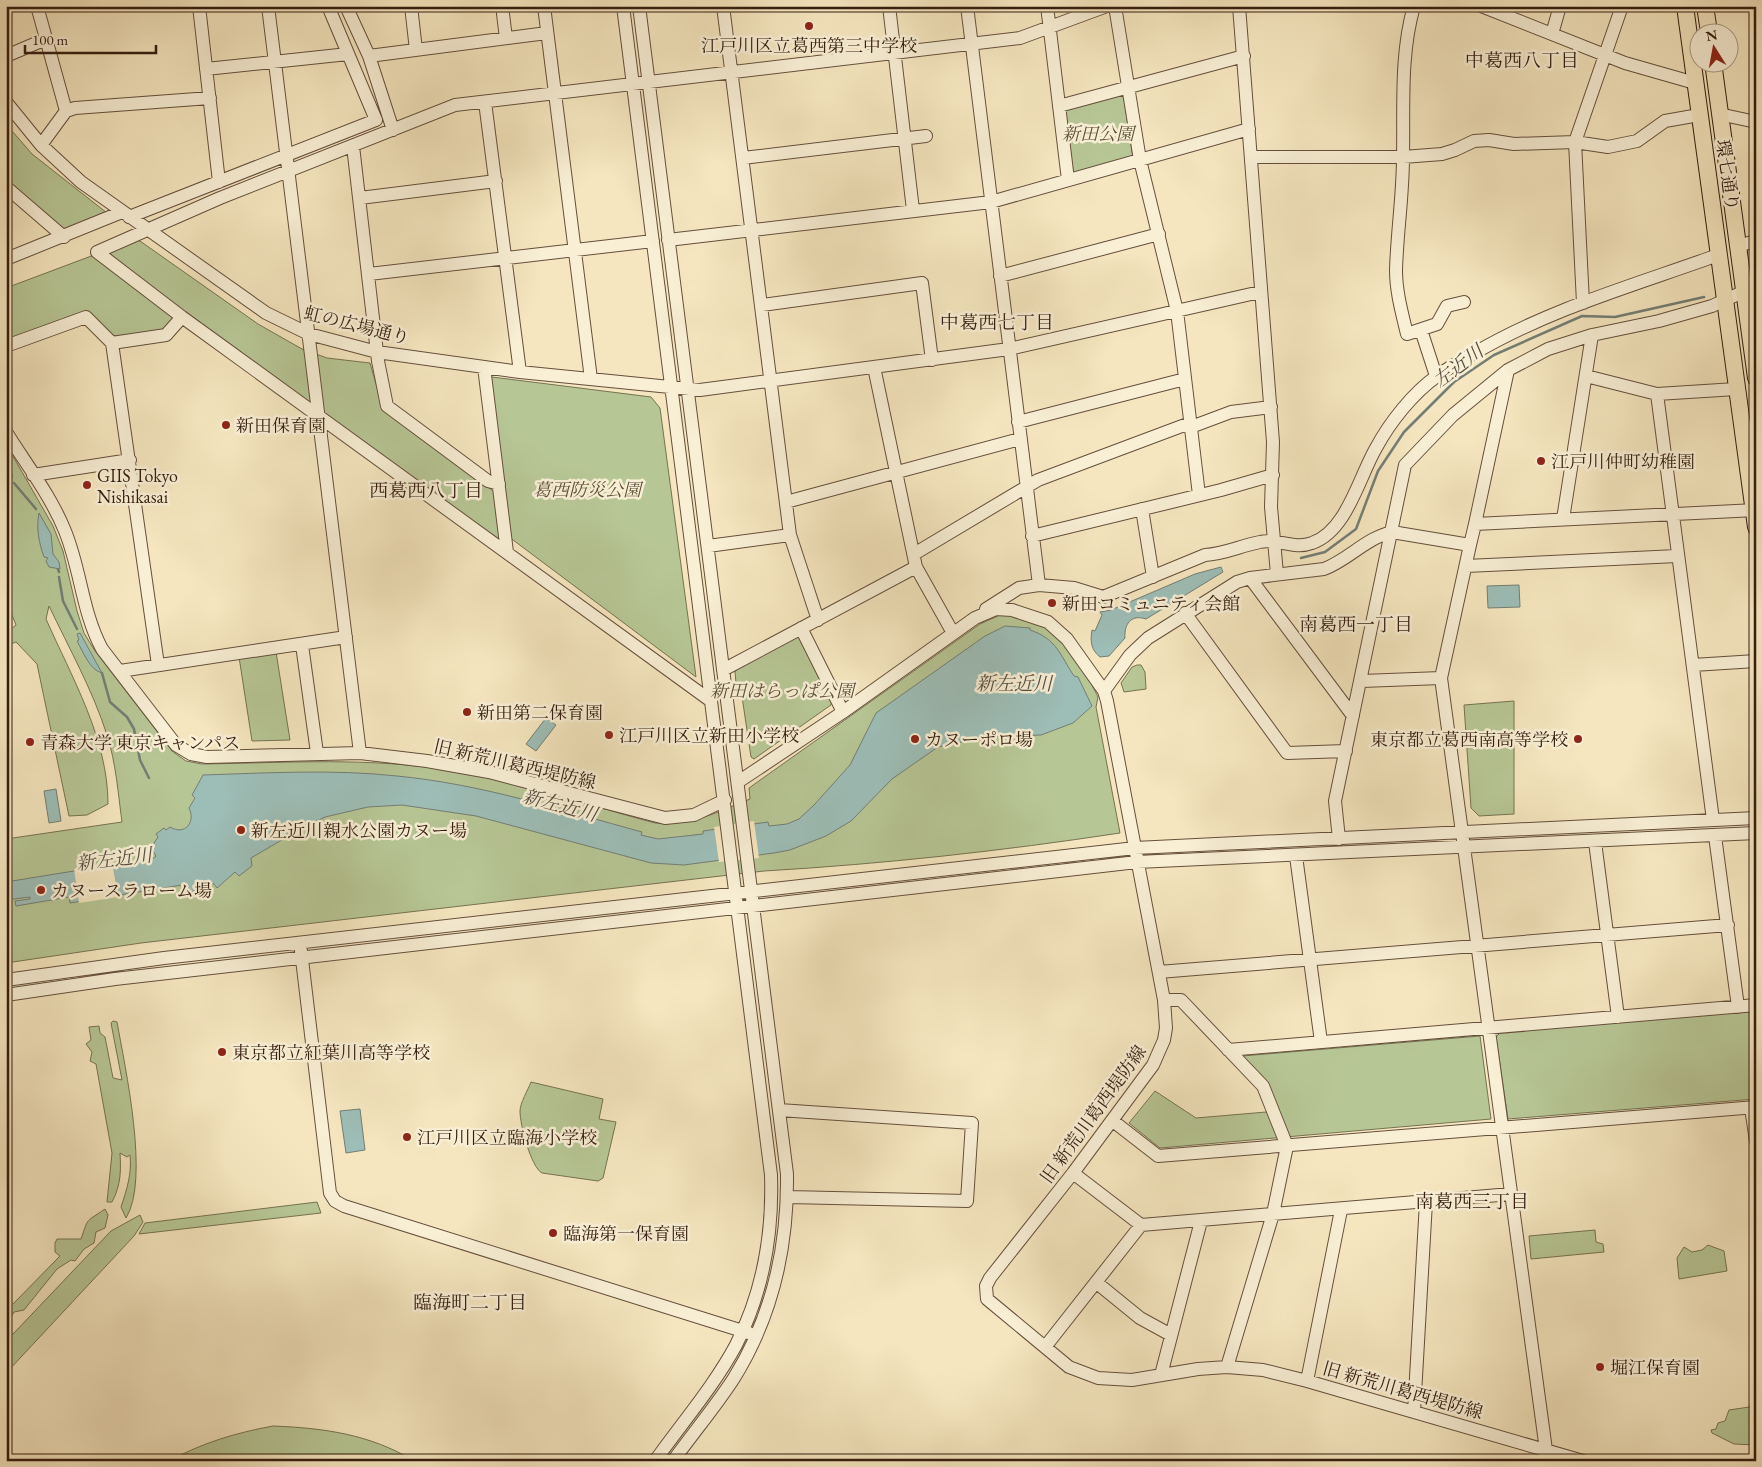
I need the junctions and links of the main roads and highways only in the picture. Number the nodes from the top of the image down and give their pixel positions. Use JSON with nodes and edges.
{"nodes":[{"id":1,"x":1685,"y":6,"type":"edge"},
{"id":2,"x":1705,"y":6,"type":"edge"},
{"id":3,"x":1707,"y":22,"type":"edge"},
{"id":4,"x":1714,"y":72,"type":"edge"},
{"id":5,"x":1749,"y":289,"type":"edge"},
{"id":6,"x":1754,"y":356,"type":"edge"},
{"id":7,"x":1756,"y":378,"type":"edge"},
{"id":8,"x":1755,"y":510,"type":"edge"},
{"id":9,"x":1756,"y":527,"type":"edge"}],
"edges":[{"from":1,"to":8,"type":"main road","name":"環七通り"},
{"from":2,"to":3,"type":"main road"},
{"from":4,"to":5,"type":"main road","name":"環七通り"},
{"from":5,"to":6,"type":"main road","name":"環七通り"},
{"from":6,"to":7,"type":"main road","name":"環七通り"},
{"from":8,"to":9,"type":"main road","name":"環七通り"}]}
